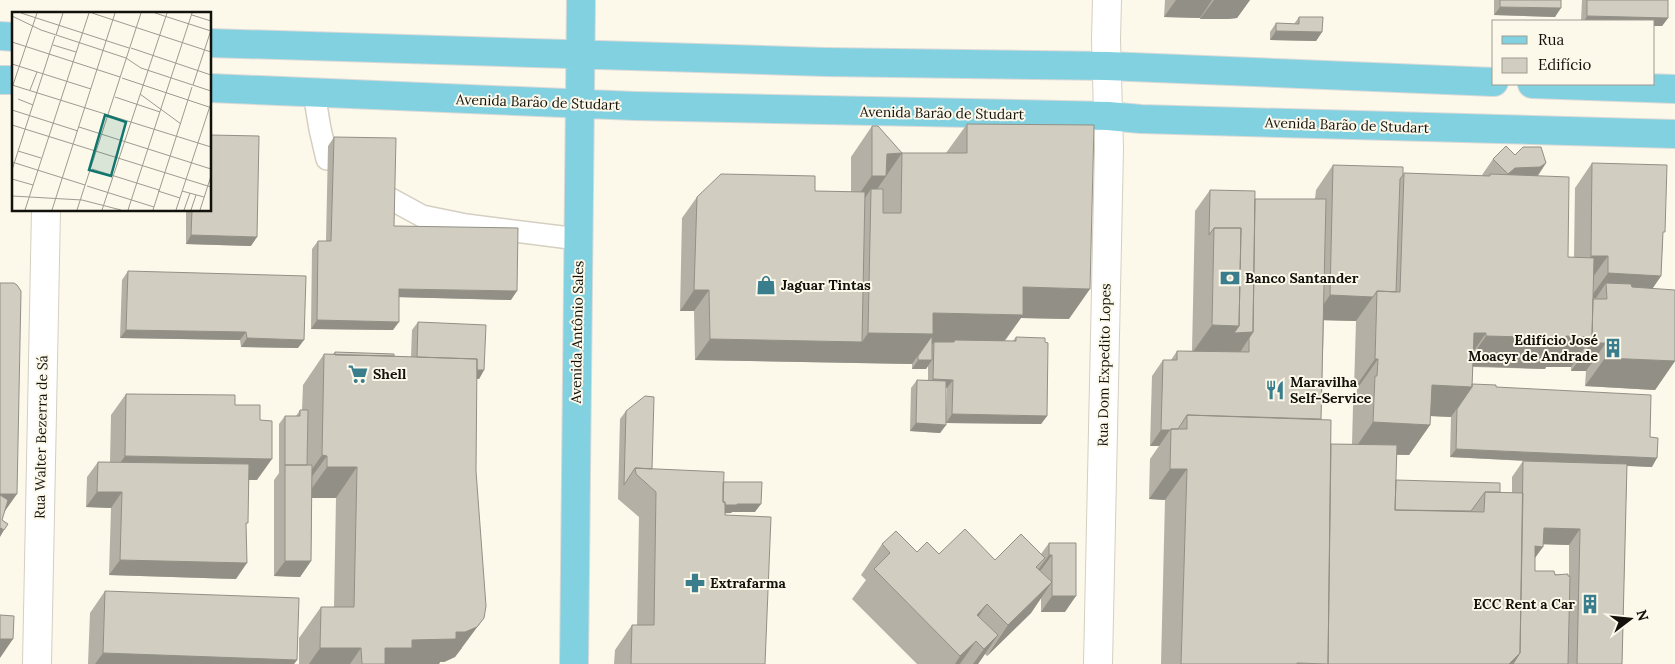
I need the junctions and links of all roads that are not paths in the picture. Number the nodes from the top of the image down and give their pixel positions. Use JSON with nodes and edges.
{"nodes":[{"id":1,"x":582,"y":0,"type":"edge"},
{"id":2,"x":1107,"y":0,"type":"edge"},
{"id":3,"x":211,"y":43,"type":"edge"},
{"id":4,"x":580,"y":55,"type":"junction"},
{"id":5,"x":1107,"y":66,"type":"junction"},
{"id":6,"x":1492,"y":82,"type":"edge"},
{"id":7,"x":1556,"y":85,"type":"edge"},
{"id":8,"x":211,"y":88,"type":"edge"},
{"id":9,"x":1675,"y":90,"type":"edge"},
{"id":10,"x":314,"y":93,"type":"junction"},
{"id":11,"x":580,"y":104,"type":"junction"},
{"id":12,"x":1108,"y":116,"type":"junction"},
{"id":13,"x":1675,"y":134,"type":"edge"},
{"id":14,"x":327,"y":159,"type":"dead end"},
{"id":15,"x":389,"y":198,"type":"edge"},
{"id":16,"x":46,"y":211,"type":"edge"},
{"id":17,"x":578,"y":239,"type":"junction"},
{"id":18,"x":37,"y":664,"type":"edge"},
{"id":19,"x":574,"y":664,"type":"edge"},
{"id":20,"x":1098,"y":664,"type":"edge"}],
"edges":[{"from":1,"to":4,"type":"main road","name":"Avenida Antônio Sales"},
{"from":2,"to":5,"type":"street","name":"Rua Dom Expedito Lopes"},
{"from":3,"to":4,"type":"main road"},
{"from":4,"to":5,"type":"main road"},
{"from":4,"to":11,"type":"main road","name":"Avenida Antônio Sales"},
{"from":5,"to":6,"type":"main road"},
{"from":5,"to":12,"type":"street","name":"Rua Dom Expedito Lopes"},
{"from":7,"to":9,"type":"main road"},
{"from":8,"to":10,"type":"main road","name":"Avenida Barão de Studart"},
{"from":10,"to":11,"type":"main road","name":"Avenida Barão de Studart"},
{"from":10,"to":14,"type":"lane"},
{"from":11,"to":12,"type":"main road","name":"Avenida Barão de Studart"},
{"from":11,"to":17,"type":"main road","name":"Avenida Antônio Sales"},
{"from":12,"to":13,"type":"main road","name":"Avenida Barão de Studart"},
{"from":12,"to":20,"type":"street","name":"Rua Dom Expedito Lopes"},
{"from":15,"to":17,"type":"lane"},
{"from":16,"to":18,"type":"street","name":"Rua Walter Bezerra de Sá"},
{"from":17,"to":19,"type":"main road","name":"Avenida Antônio Sales"}]}
